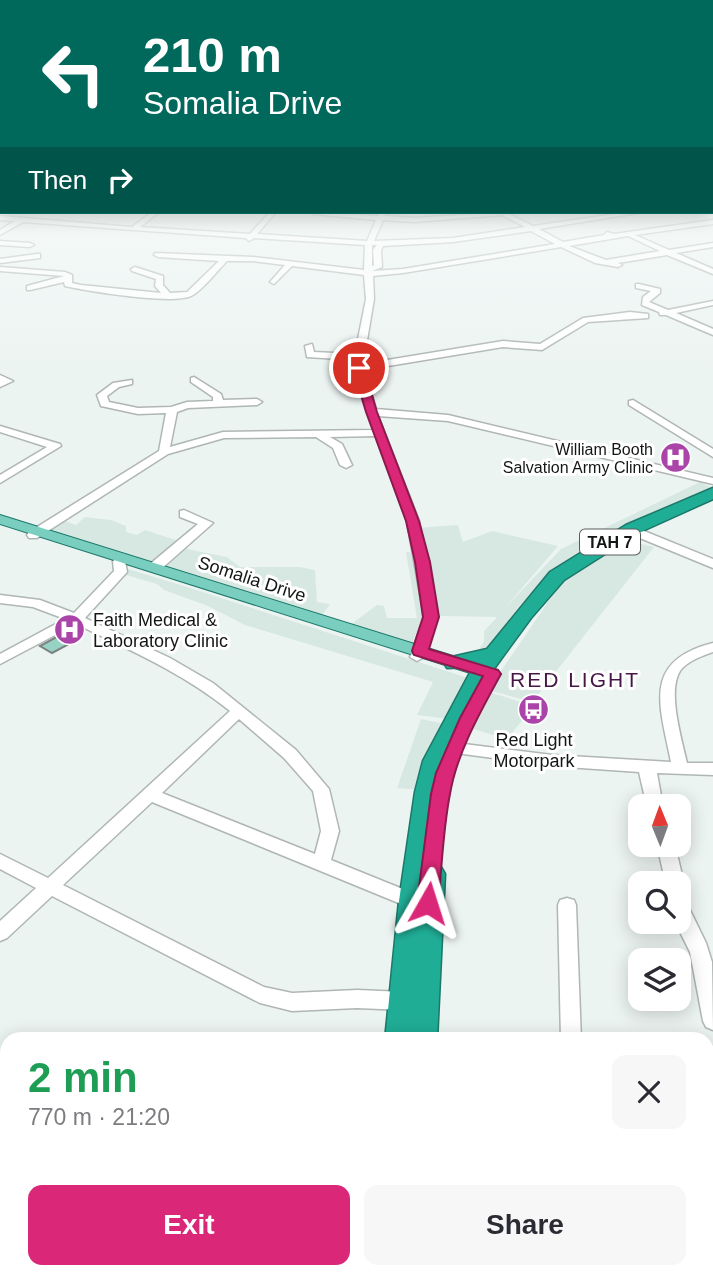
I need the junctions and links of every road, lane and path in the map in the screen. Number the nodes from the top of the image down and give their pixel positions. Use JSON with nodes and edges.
{"nodes":[{"id":1,"x":28,"y":249,"type":"edge"},
{"id":2,"x":367,"y":249,"type":"edge"},
{"id":3,"x":536,"y":249,"type":"edge"},
{"id":4,"x":573,"y":249,"type":"edge"},
{"id":5,"x":662,"y":249,"type":"edge"},
{"id":6,"x":690,"y":249,"type":"edge"},
{"id":7,"x":670,"y":252,"type":"junction"},
{"id":8,"x":0,"y":255,"type":"edge"},
{"id":9,"x":158,"y":255,"type":"dead end"},
{"id":10,"x":37,"y":256,"type":"dead end"},
{"id":11,"x":22,"y":257,"type":"junction"},
{"id":12,"x":11,"y":258,"type":"junction"},
{"id":13,"x":225,"y":259,"type":"junction"},
{"id":14,"x":0,"y":261,"type":"edge"},
{"id":15,"x":608,"y":262,"type":"junction"},
{"id":16,"x":291,"y":263,"type":"junction"},
{"id":17,"x":618,"y":265,"type":"dead end"},
{"id":18,"x":135,"y":269,"type":"dead end"},
{"id":19,"x":0,"y":270,"type":"edge"},
{"id":20,"x":13,"y":270,"type":"junction"},
{"id":21,"x":367,"y":272,"type":"junction"},
{"id":22,"x":713,"y":272,"type":"edge"},
{"id":23,"x":0,"y":276,"type":"edge"},
{"id":24,"x":70,"y":276,"type":"junction"},
{"id":25,"x":274,"y":282,"type":"dead end"},
{"id":26,"x":639,"y":286,"type":"dead end"},
{"id":27,"x":30,"y":288,"type":"dead end"},
{"id":28,"x":166,"y":296,"type":"junction"},
{"id":29,"x":713,"y":303,"type":"edge"},
{"id":30,"x":665,"y":313,"type":"junction"},
{"id":31,"x":645,"y":316,"type":"junction"},
{"id":32,"x":636,"y":324,"type":"dead end"},
{"id":33,"x":713,"y":332,"type":"edge"},
{"id":34,"x":309,"y":346,"type":"dead end"},
{"id":35,"x":359,"y":362,"type":"junction"},
{"id":36,"x":0,"y":378,"type":"edge"},
{"id":37,"x":194,"y":380,"type":"dead end"},
{"id":38,"x":129,"y":382,"type":"dead end"},
{"id":39,"x":0,"y":384,"type":"edge"},
{"id":40,"x":257,"y":402,"type":"dead end"},
{"id":41,"x":218,"y":403,"type":"junction"},
{"id":42,"x":633,"y":404,"type":"dead end"},
{"id":43,"x":172,"y":410,"type":"junction"},
{"id":44,"x":372,"y":412,"type":"junction"},
{"id":45,"x":0,"y":429,"type":"edge"},
{"id":46,"x":380,"y":433,"type":"junction"},
{"id":47,"x":319,"y":435,"type":"junction"},
{"id":48,"x":164,"y":452,"type":"junction"},
{"id":49,"x":713,"y":454,"type":"edge"},
{"id":50,"x":346,"y":465,"type":"dead end"},
{"id":51,"x":0,"y":480,"type":"edge"},
{"id":52,"x":713,"y":481,"type":"edge"},
{"id":53,"x":713,"y":494,"type":"edge"},
{"id":54,"x":713,"y":503,"type":"edge"},
{"id":55,"x":184,"y":514,"type":"dead end"},
{"id":56,"x":0,"y":519,"type":"edge"},
{"id":57,"x":0,"y":524,"type":"edge"},
{"id":58,"x":36,"y":533,"type":"junction"},
{"id":59,"x":644,"y":535,"type":"junction"},
{"id":60,"x":120,"y":561,"type":"junction"},
{"id":61,"x":713,"y":564,"type":"edge"},
{"id":62,"x":155,"y":567,"type":"junction"},
{"id":63,"x":0,"y":599,"type":"edge"},
{"id":64,"x":76,"y":619,"type":"junction"},
{"id":65,"x":713,"y":647,"type":"edge"},
{"id":66,"x":419,"y":654,"type":"junction"},
{"id":67,"x":0,"y":660,"type":"edge"},
{"id":68,"x":452,"y":665,"type":"junction"},
{"id":69,"x":485,"y":674,"type":"junction"},
{"id":70,"x":239,"y":711,"type":"junction"},
{"id":71,"x":456,"y":748,"type":"junction"},
{"id":72,"x":645,"y":768,"type":"junction"},
{"id":73,"x":680,"y":768,"type":"junction"},
{"id":74,"x":713,"y":769,"type":"edge"},
{"id":75,"x":149,"y":794,"type":"junction"},
{"id":76,"x":653,"y":794,"type":"edge"},
{"id":77,"x":0,"y":861,"type":"edge"},
{"id":78,"x":321,"y":864,"type":"junction"},
{"id":79,"x":50,"y":887,"type":"junction"},
{"id":80,"x":413,"y":901,"type":"junction"},
{"id":81,"x":567,"y":905,"type":"dead end"},
{"id":82,"x":0,"y":933,"type":"edge"},
{"id":83,"x":691,"y":934,"type":"edge"},
{"id":84,"x":404,"y":1001,"type":"junction"},
{"id":85,"x":713,"y":1021,"type":"edge"},
{"id":86,"x":402,"y":1032,"type":"edge"},
{"id":87,"x":421,"y":1032,"type":"edge"},
{"id":88,"x":571,"y":1032,"type":"edge"}],
"edges":[{"from":1,"to":11,"type":"street"},
{"from":2,"to":21,"type":"street"},
{"from":3,"to":21,"type":"street"},
{"from":4,"to":15,"type":"street"},
{"from":5,"to":7,"type":"street"},
{"from":6,"to":7,"type":"street"},
{"from":7,"to":15,"type":"street"},
{"from":7,"to":22,"type":"street"},
{"from":8,"to":12,"type":"street"},
{"from":9,"to":13,"type":"street"},
{"from":10,"to":11,"type":"street"},
{"from":11,"to":12,"type":"street"},
{"from":12,"to":14,"type":"street"},
{"from":13,"to":16,"type":"street"},
{"from":13,"to":28,"type":"street"},
{"from":15,"to":17,"type":"street"},
{"from":16,"to":21,"type":"street"},
{"from":16,"to":25,"type":"street"},
{"from":18,"to":28,"type":"street"},
{"from":19,"to":20,"type":"street"},
{"from":20,"to":23,"type":"street"},
{"from":20,"to":24,"type":"street"},
{"from":21,"to":35,"type":"street"},
{"from":24,"to":27,"type":"street"},
{"from":24,"to":28,"type":"street"},
{"from":26,"to":30,"type":"street"},
{"from":29,"to":30,"type":"street"},
{"from":30,"to":31,"type":"street"},
{"from":30,"to":33,"type":"street"},
{"from":31,"to":32,"type":"street"},
{"from":31,"to":35,"type":"street"},
{"from":34,"to":35,"type":"street"},
{"from":35,"to":44,"type":"street"},
{"from":36,"to":39,"type":"street"},
{"from":37,"to":41,"type":"street"},
{"from":38,"to":43,"type":"street"},
{"from":40,"to":41,"type":"street"},
{"from":41,"to":43,"type":"street"},
{"from":42,"to":49,"type":"street"},
{"from":43,"to":48,"type":"street"},
{"from":44,"to":46,"type":"street"},
{"from":44,"to":52,"type":"street"},
{"from":45,"to":51,"type":"street"},
{"from":46,"to":47,"type":"street"},
{"from":46,"to":66,"type":"street"},
{"from":47,"to":48,"type":"street"},
{"from":47,"to":50,"type":"street"},
{"from":48,"to":58,"type":"street"},
{"from":53,"to":69,"type":"highway","number":"TAH 7"},
{"from":54,"to":59,"type":"highway","number":"TAH 7"},
{"from":55,"to":62,"type":"street"},
{"from":56,"to":58,"type":"main road","name":"Somalia Drive"},
{"from":57,"to":58,"type":"main road","name":"Somalia Drive"},
{"from":58,"to":60,"type":"main road","name":"Somalia Drive"},
{"from":58,"to":62,"type":"main road","name":"Somalia Drive"},
{"from":59,"to":61,"type":"street"},
{"from":59,"to":69,"type":"highway","number":"TAH 7"},
{"from":60,"to":64,"type":"street"},
{"from":60,"to":66,"type":"main road","name":"Somalia Drive"},
{"from":62,"to":66,"type":"main road","name":"Somalia Drive"},
{"from":63,"to":64,"type":"street"},
{"from":64,"to":67,"type":"street"},
{"from":64,"to":70,"type":"street"},
{"from":65,"to":73,"type":"street"},
{"from":66,"to":68,"type":"main road","name":"Somalia Drive"},
{"from":68,"to":69,"type":"highway"},
{"from":68,"to":69,"type":"highway"},
{"from":69,"to":71,"type":"highway","number":"TAH 7"},
{"from":69,"to":80,"type":"highway","number":"TAH 7"},
{"from":70,"to":75,"type":"street"},
{"from":70,"to":78,"type":"street"},
{"from":71,"to":72,"type":"street"},
{"from":71,"to":87,"type":"highway","number":"TAH 7"},
{"from":72,"to":73,"type":"street"},
{"from":72,"to":76,"type":"street"},
{"from":73,"to":74,"type":"street"},
{"from":75,"to":78,"type":"street"},
{"from":75,"to":79,"type":"street"},
{"from":77,"to":79,"type":"street"},
{"from":78,"to":80,"type":"street"},
{"from":79,"to":82,"type":"street"},
{"from":79,"to":84,"type":"street"},
{"from":80,"to":84,"type":"highway","number":"TAH 7"},
{"from":81,"to":88,"type":"street"},
{"from":83,"to":85,"type":"street"},
{"from":84,"to":86,"type":"highway","number":"TAH 7"}]}
